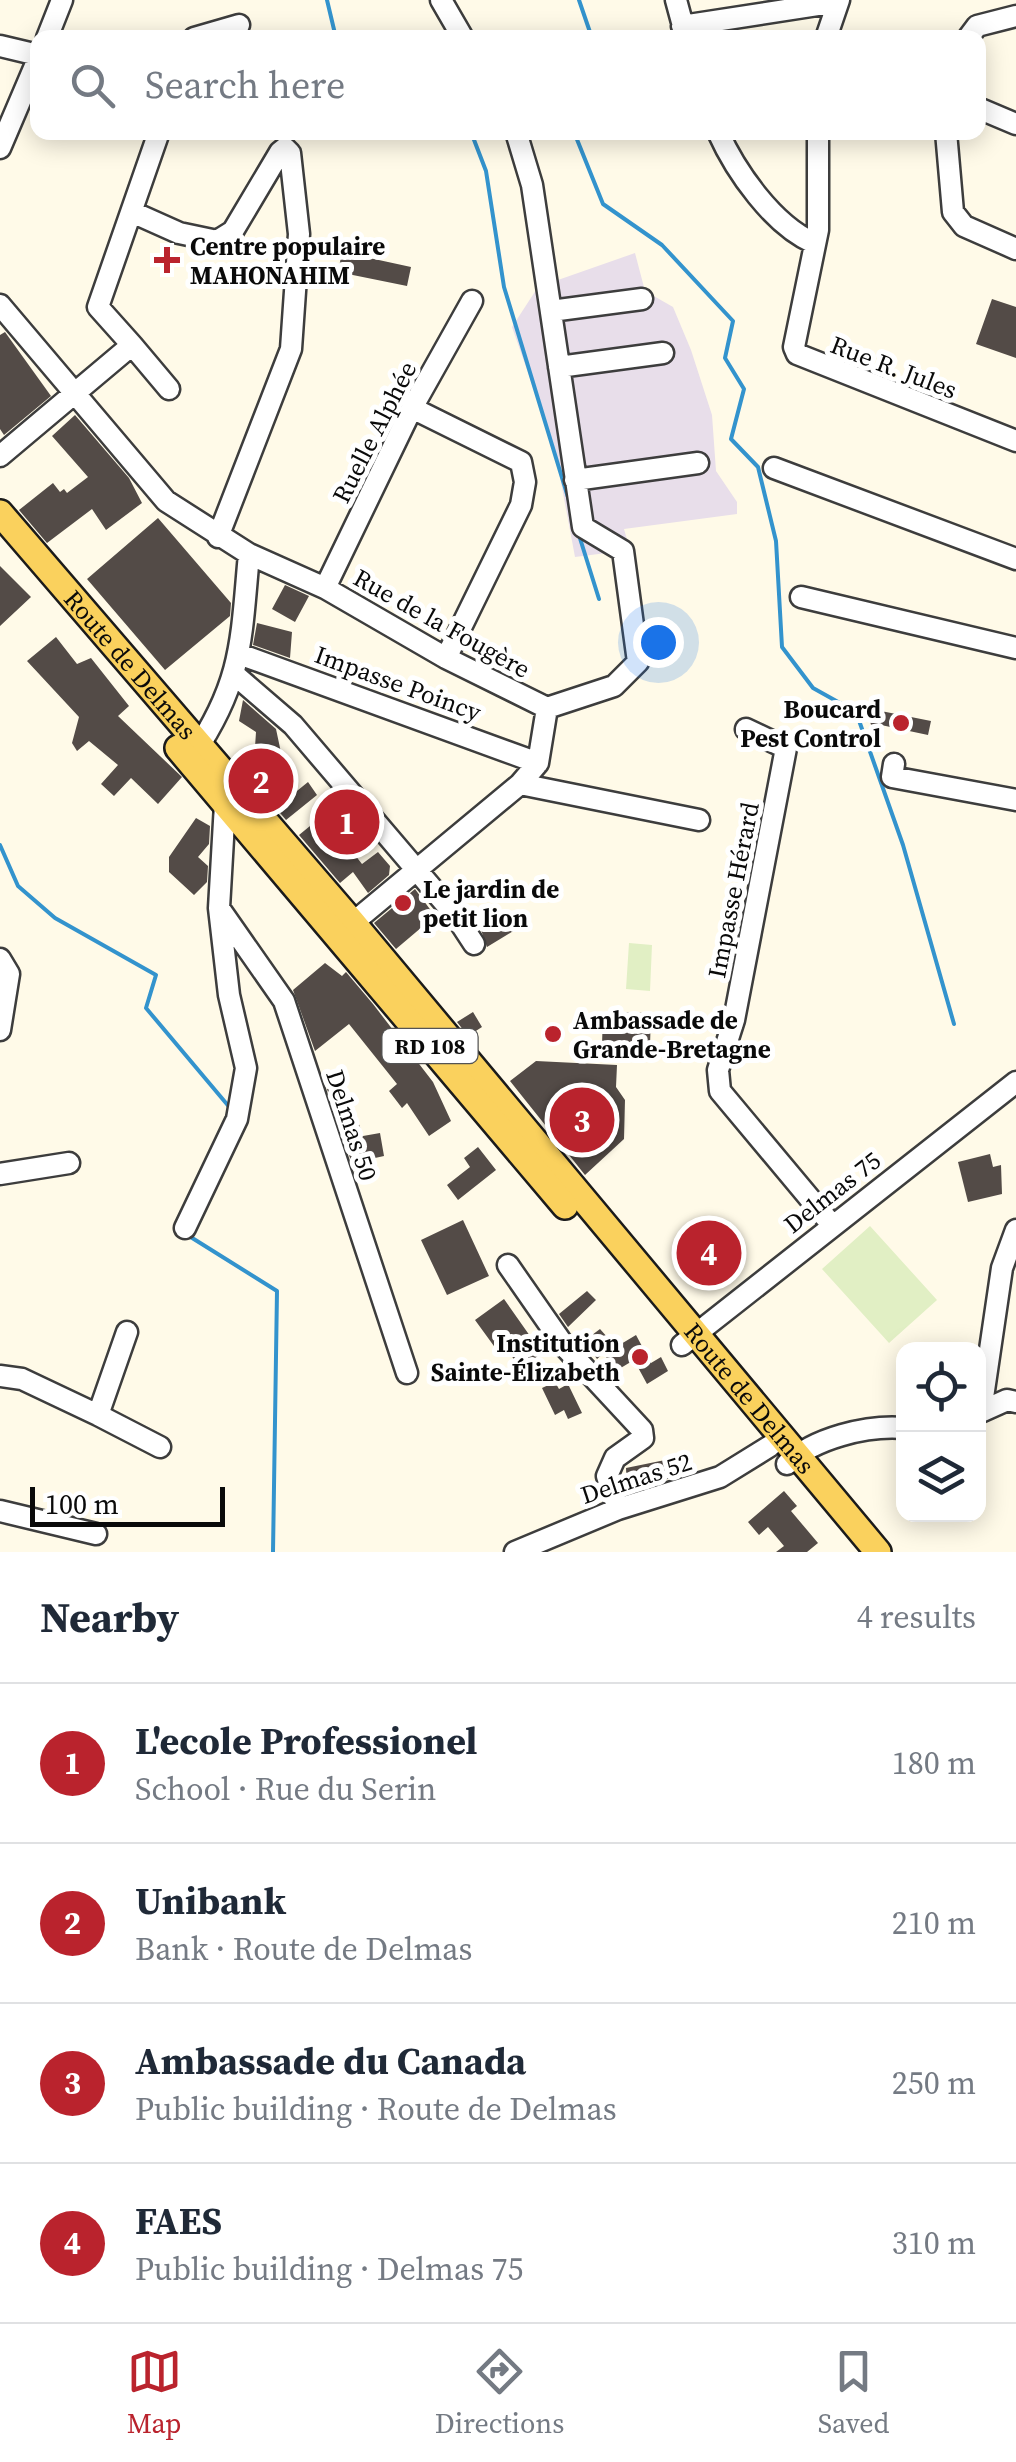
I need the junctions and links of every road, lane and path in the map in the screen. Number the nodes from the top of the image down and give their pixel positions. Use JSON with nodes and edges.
{"nodes":[{"id":1,"x":62,"y":0,"type":"edge"},
{"id":2,"x":440,"y":0,"type":"edge"},
{"id":3,"x":676,"y":0,"type":"edge"},
{"id":4,"x":838,"y":1,"type":"edge"},
{"id":5,"x":1016,"y":16,"type":"edge"},
{"id":6,"x":239,"y":25,"type":"dead end"},
{"id":7,"x":49,"y":30,"type":"edge"},
{"id":8,"x":222,"y":30,"type":"edge"},
{"id":9,"x":457,"y":30,"type":"edge"},
{"id":10,"x":684,"y":30,"type":"edge"},
{"id":11,"x":694,"y":30,"type":"edge"},
{"id":12,"x":829,"y":30,"type":"edge"},
{"id":13,"x":973,"y":30,"type":"edge"},
{"id":14,"x":0,"y":46,"type":"edge"},
{"id":15,"x":30,"y":55,"type":"edge"},
{"id":16,"x":30,"y":76,"type":"edge"},
{"id":17,"x":986,"y":111,"type":"edge"},
{"id":18,"x":1016,"y":124,"type":"edge"},
{"id":19,"x":157,"y":140,"type":"edge"},
{"id":20,"x":518,"y":140,"type":"edge"},
{"id":21,"x":722,"y":140,"type":"edge"},
{"id":22,"x":818,"y":140,"type":"edge"},
{"id":23,"x":947,"y":140,"type":"edge"},
{"id":24,"x":0,"y":148,"type":"edge"},
{"id":25,"x":132,"y":212,"type":"junction"},
{"id":26,"x":814,"y":243,"type":"junction"},
{"id":27,"x":1016,"y":249,"type":"edge"},
{"id":28,"x":642,"y":299,"type":"dead end"},
{"id":29,"x":472,"y":301,"type":"dead end"},
{"id":30,"x":0,"y":305,"type":"edge"},
{"id":31,"x":551,"y":311,"type":"junction"},
{"id":32,"x":132,"y":346,"type":"junction"},
{"id":33,"x":664,"y":354,"type":"dead end"},
{"id":34,"x":559,"y":367,"type":"junction"},
{"id":35,"x":169,"y":389,"type":"dead end"},
{"id":36,"x":77,"y":391,"type":"junction"},
{"id":37,"x":412,"y":408,"type":"junction"},
{"id":38,"x":1016,"y":441,"type":"edge"},
{"id":39,"x":0,"y":456,"type":"edge"},
{"id":40,"x":698,"y":463,"type":"dead end"},
{"id":41,"x":774,"y":468,"type":"dead end"},
{"id":42,"x":575,"y":480,"type":"junction"},
{"id":43,"x":0,"y":513,"type":"edge"},
{"id":44,"x":218,"y":537,"type":"junction"},
{"id":45,"x":0,"y":538,"type":"edge"},
{"id":46,"x":249,"y":554,"type":"junction"},
{"id":47,"x":1016,"y":559,"type":"edge"},
{"id":48,"x":324,"y":588,"type":"junction"},
{"id":49,"x":800,"y":597,"type":"dead end"},
{"id":50,"x":1016,"y":648,"type":"edge"},
{"id":51,"x":239,"y":654,"type":"junction"},
{"id":52,"x":446,"y":658,"type":"junction"},
{"id":53,"x":235,"y":676,"type":"junction"},
{"id":54,"x":547,"y":708,"type":"junction"},
{"id":55,"x":746,"y":729,"type":"dead end"},
{"id":56,"x":194,"y":753,"type":"junction"},
{"id":57,"x":538,"y":764,"type":"junction"},
{"id":58,"x":894,"y":764,"type":"dead end"},
{"id":59,"x":520,"y":784,"type":"junction"},
{"id":60,"x":1016,"y":800,"type":"edge"},
{"id":61,"x":225,"y":804,"type":"junction"},
{"id":62,"x":699,"y":820,"type":"dead end"},
{"id":63,"x":414,"y":868,"type":"junction"},
{"id":64,"x":219,"y":908,"type":"junction"},
{"id":65,"x":345,"y":929,"type":"junction"},
{"id":66,"x":474,"y":944,"type":"dead end"},
{"id":67,"x":0,"y":959,"type":"edge"},
{"id":68,"x":0,"y":1030,"type":"edge"},
{"id":69,"x":1016,"y":1082,"type":"edge"},
{"id":70,"x":69,"y":1163,"type":"dead end"},
{"id":71,"x":0,"y":1174,"type":"edge"},
{"id":72,"x":832,"y":1225,"type":"junction"},
{"id":73,"x":185,"y":1228,"type":"dead end"},
{"id":74,"x":1016,"y":1230,"type":"edge"},
{"id":75,"x":508,"y":1265,"type":"dead end"},
{"id":76,"x":127,"y":1332,"type":"dead end"},
{"id":77,"x":687,"y":1339,"type":"junction"},
{"id":78,"x":407,"y":1373,"type":"dead end"},
{"id":79,"x":986,"y":1373,"type":"edge"},
{"id":80,"x":0,"y":1376,"type":"edge"},
{"id":81,"x":1016,"y":1402,"type":"edge"},
{"id":82,"x":986,"y":1409,"type":"edge"},
{"id":83,"x":98,"y":1415,"type":"junction"},
{"id":84,"x":896,"y":1427,"type":"edge"},
{"id":85,"x":160,"y":1448,"type":"dead end"},
{"id":86,"x":785,"y":1455,"type":"junction"},
{"id":87,"x":618,"y":1509,"type":"junction"},
{"id":88,"x":0,"y":1511,"type":"edge"},
{"id":89,"x":96,"y":1534,"type":"dead end"},
{"id":90,"x":515,"y":1552,"type":"edge"},
{"id":91,"x":860,"y":1552,"type":"edge"},
{"id":92,"x":878,"y":1552,"type":"edge"}],
"edges":[{"from":1,"to":7,"type":"street"},
{"from":2,"to":9,"type":"street"},
{"from":3,"to":10,"type":"street"},
{"from":4,"to":11,"type":"street"},
{"from":4,"to":12,"type":"street"},
{"from":5,"to":13,"type":"street"},
{"from":6,"to":8,"type":"street"},
{"from":14,"to":15,"type":"street"},
{"from":16,"to":24,"type":"street"},
{"from":17,"to":18,"type":"street"},
{"from":19,"to":25,"type":"street"},
{"from":20,"to":31,"type":"street","name":"Rue de la Fougère"},
{"from":21,"to":26,"type":"street"},
{"from":22,"to":26,"type":"street","name":"Rue R. Jules"},
{"from":23,"to":27,"type":"street"},
{"from":25,"to":32,"type":"street"},
{"from":25,"to":44,"type":"street"},
{"from":26,"to":38,"type":"street","name":"Rue R. Jules"},
{"from":28,"to":31,"type":"street"},
{"from":29,"to":37,"type":"street","name":"Ruelle Alphée"},
{"from":30,"to":36,"type":"street","name":"Rue de la Fougère"},
{"from":31,"to":34,"type":"street","name":"Rue de la Fougère"},
{"from":32,"to":35,"type":"street"},
{"from":32,"to":36,"type":"street"},
{"from":33,"to":34,"type":"street"},
{"from":34,"to":42,"type":"street","name":"Rue de la Fougère"},
{"from":36,"to":39,"type":"street"},
{"from":36,"to":44,"type":"street","name":"Rue de la Fougère"},
{"from":37,"to":48,"type":"street","name":"Ruelle Alphée"},
{"from":37,"to":52,"type":"street"},
{"from":40,"to":42,"type":"street"},
{"from":41,"to":47,"type":"street"},
{"from":42,"to":54,"type":"street","name":"Rue de la Fougère"},
{"from":43,"to":56,"type":"main road","name":"Route de Delmas","number":"RD 108"},
{"from":44,"to":46,"type":"street","name":"Rue de la Fougère"},
{"from":45,"to":56,"type":"main road","name":"Route de Delmas","number":"RD 108"},
{"from":46,"to":48,"type":"street","name":"Rue de la Fougère"},
{"from":46,"to":51,"type":"street"},
{"from":48,"to":52,"type":"street","name":"Rue de la Fougère"},
{"from":49,"to":50,"type":"street"},
{"from":51,"to":53,"type":"street"},
{"from":51,"to":57,"type":"street","name":"Impasse Poincy"},
{"from":52,"to":54,"type":"street","name":"Rue de la Fougère"},
{"from":53,"to":56,"type":"street"},
{"from":53,"to":63,"type":"street"},
{"from":54,"to":57,"type":"street"},
{"from":55,"to":72,"type":"street","name":"Impasse Hérard"},
{"from":56,"to":61,"type":"main road","name":"Route de Delmas","number":"RD 108"},
{"from":56,"to":65,"type":"main road","name":"Route de Delmas","number":"RD 108"},
{"from":57,"to":59,"type":"street"},
{"from":58,"to":60,"type":"street"},
{"from":59,"to":62,"type":"street"},
{"from":59,"to":63,"type":"street"},
{"from":61,"to":64,"type":"street"},
{"from":61,"to":65,"type":"main road","name":"Route de Delmas","number":"RD 108"},
{"from":63,"to":65,"type":"street"},
{"from":63,"to":66,"type":"street"},
{"from":64,"to":73,"type":"street"},
{"from":64,"to":78,"type":"street","name":"Delmas 50"},
{"from":65,"to":77,"type":"main road","name":"Route de Delmas","number":"RD 108"},
{"from":67,"to":68,"type":"street"},
{"from":69,"to":72,"type":"street","name":"Delmas 75"},
{"from":70,"to":71,"type":"street"},
{"from":72,"to":77,"type":"street","name":"Delmas 75"},
{"from":74,"to":79,"type":"street"},
{"from":75,"to":87,"type":"street"},
{"from":76,"to":83,"type":"street"},
{"from":77,"to":86,"type":"main road","name":"Route de Delmas","number":"RD 108"},
{"from":80,"to":83,"type":"street"},
{"from":81,"to":82,"type":"street"},
{"from":83,"to":85,"type":"street"},
{"from":84,"to":86,"type":"street","name":"Delmas 52"},
{"from":86,"to":87,"type":"street","name":"Delmas 52"},
{"from":86,"to":91,"type":"main road","name":"Route de Delmas","number":"RD 108"},
{"from":86,"to":92,"type":"main road","name":"Route de Delmas","number":"RD 108"},
{"from":87,"to":90,"type":"street","name":"Delmas 52"},
{"from":88,"to":89,"type":"street"}]}
